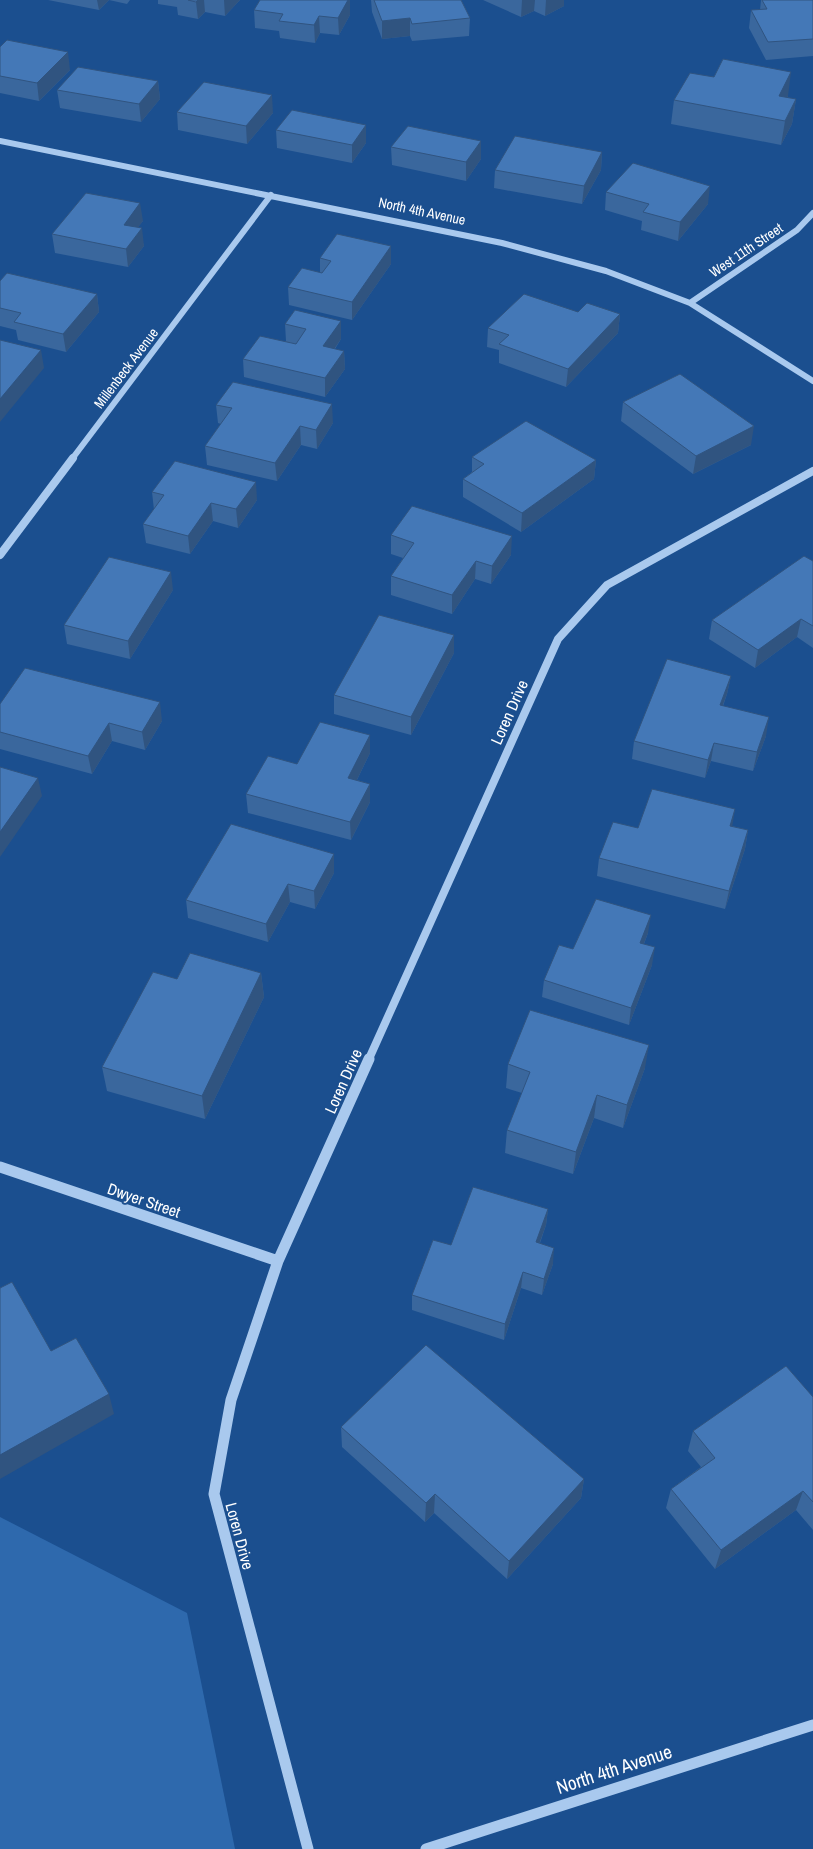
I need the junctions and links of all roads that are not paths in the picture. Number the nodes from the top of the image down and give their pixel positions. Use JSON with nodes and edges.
{"nodes":[{"id":1,"x":0,"y":141,"type":"edge"},
{"id":2,"x":271,"y":196,"type":"junction"},
{"id":3,"x":813,"y":213,"type":"edge"},
{"id":4,"x":690,"y":303,"type":"junction"},
{"id":5,"x":813,"y":381,"type":"edge"},
{"id":6,"x":813,"y":471,"type":"edge"},
{"id":7,"x":0,"y":555,"type":"edge"},
{"id":8,"x":0,"y":1167,"type":"edge"},
{"id":9,"x":278,"y":1261,"type":"junction"},
{"id":10,"x":813,"y":1725,"type":"edge"},
{"id":11,"x":308,"y":1849,"type":"edge"},
{"id":12,"x":426,"y":1849,"type":"edge"}],
"edges":[{"from":1,"to":2,"type":"street","name":"North 4th Avenue"},
{"from":2,"to":4,"type":"street","name":"North 4th Avenue"},
{"from":2,"to":7,"type":"street","name":"Millenbeck Avenue"},
{"from":3,"to":4,"type":"street","name":"West 11th Street"},
{"from":4,"to":5,"type":"street","name":"North 4th Avenue"},
{"from":6,"to":9,"type":"street","name":"Loren Drive"},
{"from":8,"to":9,"type":"street","name":"Dwyer Street"},
{"from":9,"to":11,"type":"street","name":"Loren Drive"},
{"from":10,"to":12,"type":"street","name":"North 4th Avenue"}]}
